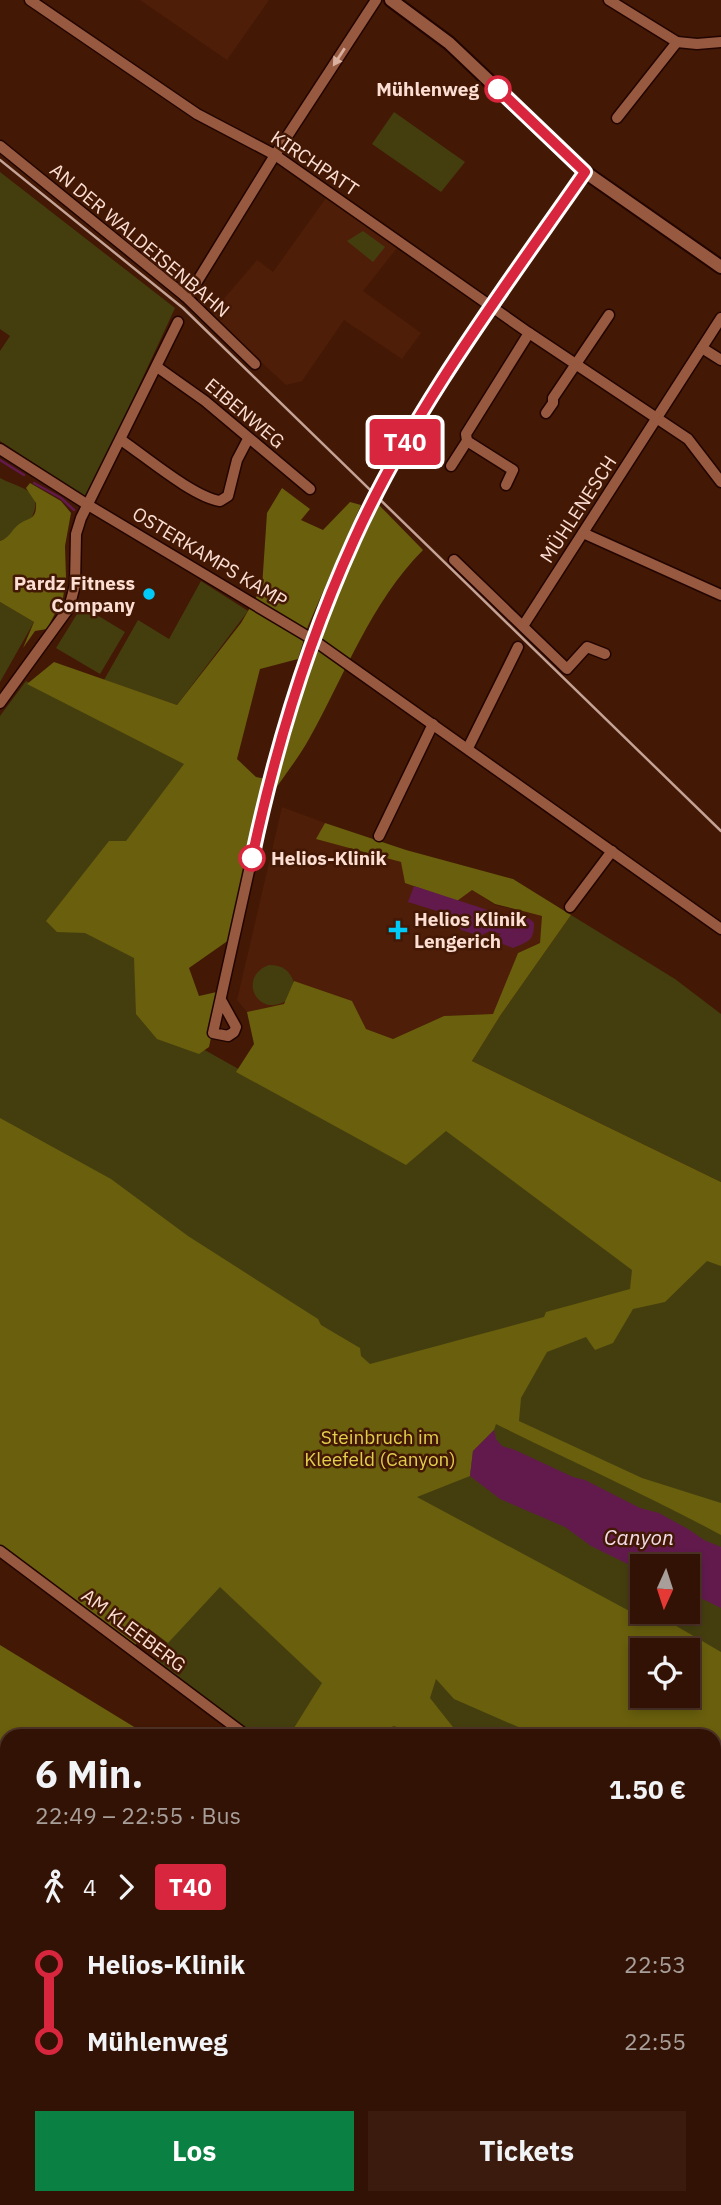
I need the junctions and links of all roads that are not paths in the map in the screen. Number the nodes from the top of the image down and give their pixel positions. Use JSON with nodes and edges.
{"nodes":[{"id":1,"x":30,"y":0,"type":"edge"},
{"id":2,"x":376,"y":0,"type":"edge"},
{"id":3,"x":391,"y":0,"type":"edge"},
{"id":4,"x":609,"y":0,"type":"edge"},
{"id":5,"x":677,"y":42,"type":"junction"},
{"id":6,"x":721,"y":42,"type":"edge"},
{"id":7,"x":617,"y":118,"type":"dead end"},
{"id":8,"x":0,"y":146,"type":"edge"},
{"id":9,"x":275,"y":155,"type":"junction"},
{"id":10,"x":585,"y":172,"type":"junction"},
{"id":11,"x":721,"y":267,"type":"edge"},
{"id":12,"x":185,"y":296,"type":"junction"},
{"id":13,"x":491,"y":307,"type":"junction"},
{"id":14,"x":609,"y":315,"type":"dead end"},
{"id":15,"x":721,"y":318,"type":"edge"},
{"id":16,"x":178,"y":322,"type":"dead end"},
{"id":17,"x":528,"y":333,"type":"junction"},
{"id":18,"x":702,"y":348,"type":"junction"},
{"id":19,"x":721,"y":360,"type":"edge"},
{"id":20,"x":255,"y":364,"type":"dead end"},
{"id":21,"x":576,"y":364,"type":"junction"},
{"id":22,"x":158,"y":366,"type":"junction"},
{"id":23,"x":546,"y":414,"type":"dead end"},
{"id":24,"x":657,"y":419,"type":"junction"},
{"id":25,"x":248,"y":439,"type":"junction"},
{"id":26,"x":121,"y":440,"type":"junction"},
{"id":27,"x":467,"y":442,"type":"junction"},
{"id":28,"x":0,"y":449,"type":"edge"},
{"id":29,"x":451,"y":466,"type":"dead end"},
{"id":30,"x":721,"y":482,"type":"edge"},
{"id":31,"x":506,"y":485,"type":"dead end"},
{"id":32,"x":310,"y":489,"type":"dead end"},
{"id":33,"x":88,"y":505,"type":"junction"},
{"id":34,"x":583,"y":533,"type":"junction"},
{"id":35,"x":454,"y":560,"type":"dead end"},
{"id":36,"x":721,"y":595,"type":"edge"},
{"id":37,"x":523,"y":626,"type":"junction"},
{"id":38,"x":312,"y":639,"type":"junction"},
{"id":39,"x":518,"y":648,"type":"dead end"},
{"id":40,"x":605,"y":653,"type":"dead end"},
{"id":41,"x":0,"y":703,"type":"edge"},
{"id":42,"x":433,"y":724,"type":"junction"},
{"id":43,"x":468,"y":748,"type":"junction"},
{"id":44,"x":379,"y":836,"type":"dead end"},
{"id":45,"x":612,"y":851,"type":"junction"},
{"id":46,"x":570,"y":907,"type":"dead end"},
{"id":47,"x":721,"y":929,"type":"edge"},
{"id":48,"x":220,"y":1000,"type":"dead end"},
{"id":49,"x":0,"y":1551,"type":"edge"},
{"id":50,"x":238,"y":1729,"type":"edge"}],
"edges":[{"from":1,"to":9,"type":"street","name":"KIRCHPATT"},
{"from":2,"to":9,"type":"street","one_way":true},
{"from":3,"to":10,"type":"street"},
{"from":4,"to":5,"type":"street"},
{"from":5,"to":6,"type":"street"},
{"from":5,"to":7,"type":"street"},
{"from":8,"to":12,"type":"street","name":"AN DER WALDEISENBAHN"},
{"from":9,"to":12,"type":"street"},
{"from":9,"to":13,"type":"street","name":"KIRCHPATT"},
{"from":10,"to":11,"type":"street"},
{"from":10,"to":13,"type":"street"},
{"from":12,"to":20,"type":"street","name":"AN DER WALDEISENBAHN"},
{"from":13,"to":17,"type":"street","name":"KIRCHPATT"},
{"from":13,"to":38,"type":"street"},
{"from":14,"to":21,"type":"street"},
{"from":15,"to":18,"type":"street","name":"MÜHLENESCH"},
{"from":16,"to":22,"type":"street"},
{"from":17,"to":21,"type":"street","name":"KIRCHPATT"},
{"from":17,"to":27,"type":"street"},
{"from":18,"to":19,"type":"street"},
{"from":18,"to":24,"type":"street","name":"MÜHLENESCH"},
{"from":21,"to":23,"type":"street"},
{"from":21,"to":24,"type":"street","name":"KIRCHPATT"},
{"from":22,"to":25,"type":"street","name":"EIBENWEG"},
{"from":22,"to":26,"type":"street"},
{"from":24,"to":30,"type":"street","name":"KIRCHPATT"},
{"from":24,"to":34,"type":"street","name":"MÜHLENESCH"},
{"from":25,"to":26,"type":"street"},
{"from":25,"to":32,"type":"street","name":"EIBENWEG"},
{"from":26,"to":33,"type":"street"},
{"from":27,"to":29,"type":"street"},
{"from":27,"to":31,"type":"street"},
{"from":28,"to":33,"type":"street","name":"OSTERKAMPS KAMP"},
{"from":33,"to":38,"type":"street","name":"OSTERKAMPS KAMP"},
{"from":33,"to":41,"type":"street"},
{"from":34,"to":36,"type":"street"},
{"from":34,"to":37,"type":"street","name":"MÜHLENESCH"},
{"from":35,"to":37,"type":"street"},
{"from":37,"to":40,"type":"street"},
{"from":38,"to":42,"type":"street","name":"OSTERKAMPS KAMP"},
{"from":38,"to":48,"type":"street"},
{"from":39,"to":43,"type":"street"},
{"from":42,"to":43,"type":"street","name":"OSTERKAMPS KAMP"},
{"from":42,"to":44,"type":"street"},
{"from":43,"to":45,"type":"street","name":"OSTERKAMPS KAMP"},
{"from":45,"to":46,"type":"street"},
{"from":45,"to":47,"type":"street","name":"OSTERKAMPS KAMP"},
{"from":49,"to":50,"type":"street","name":"AM KLEEBERG"}]}
